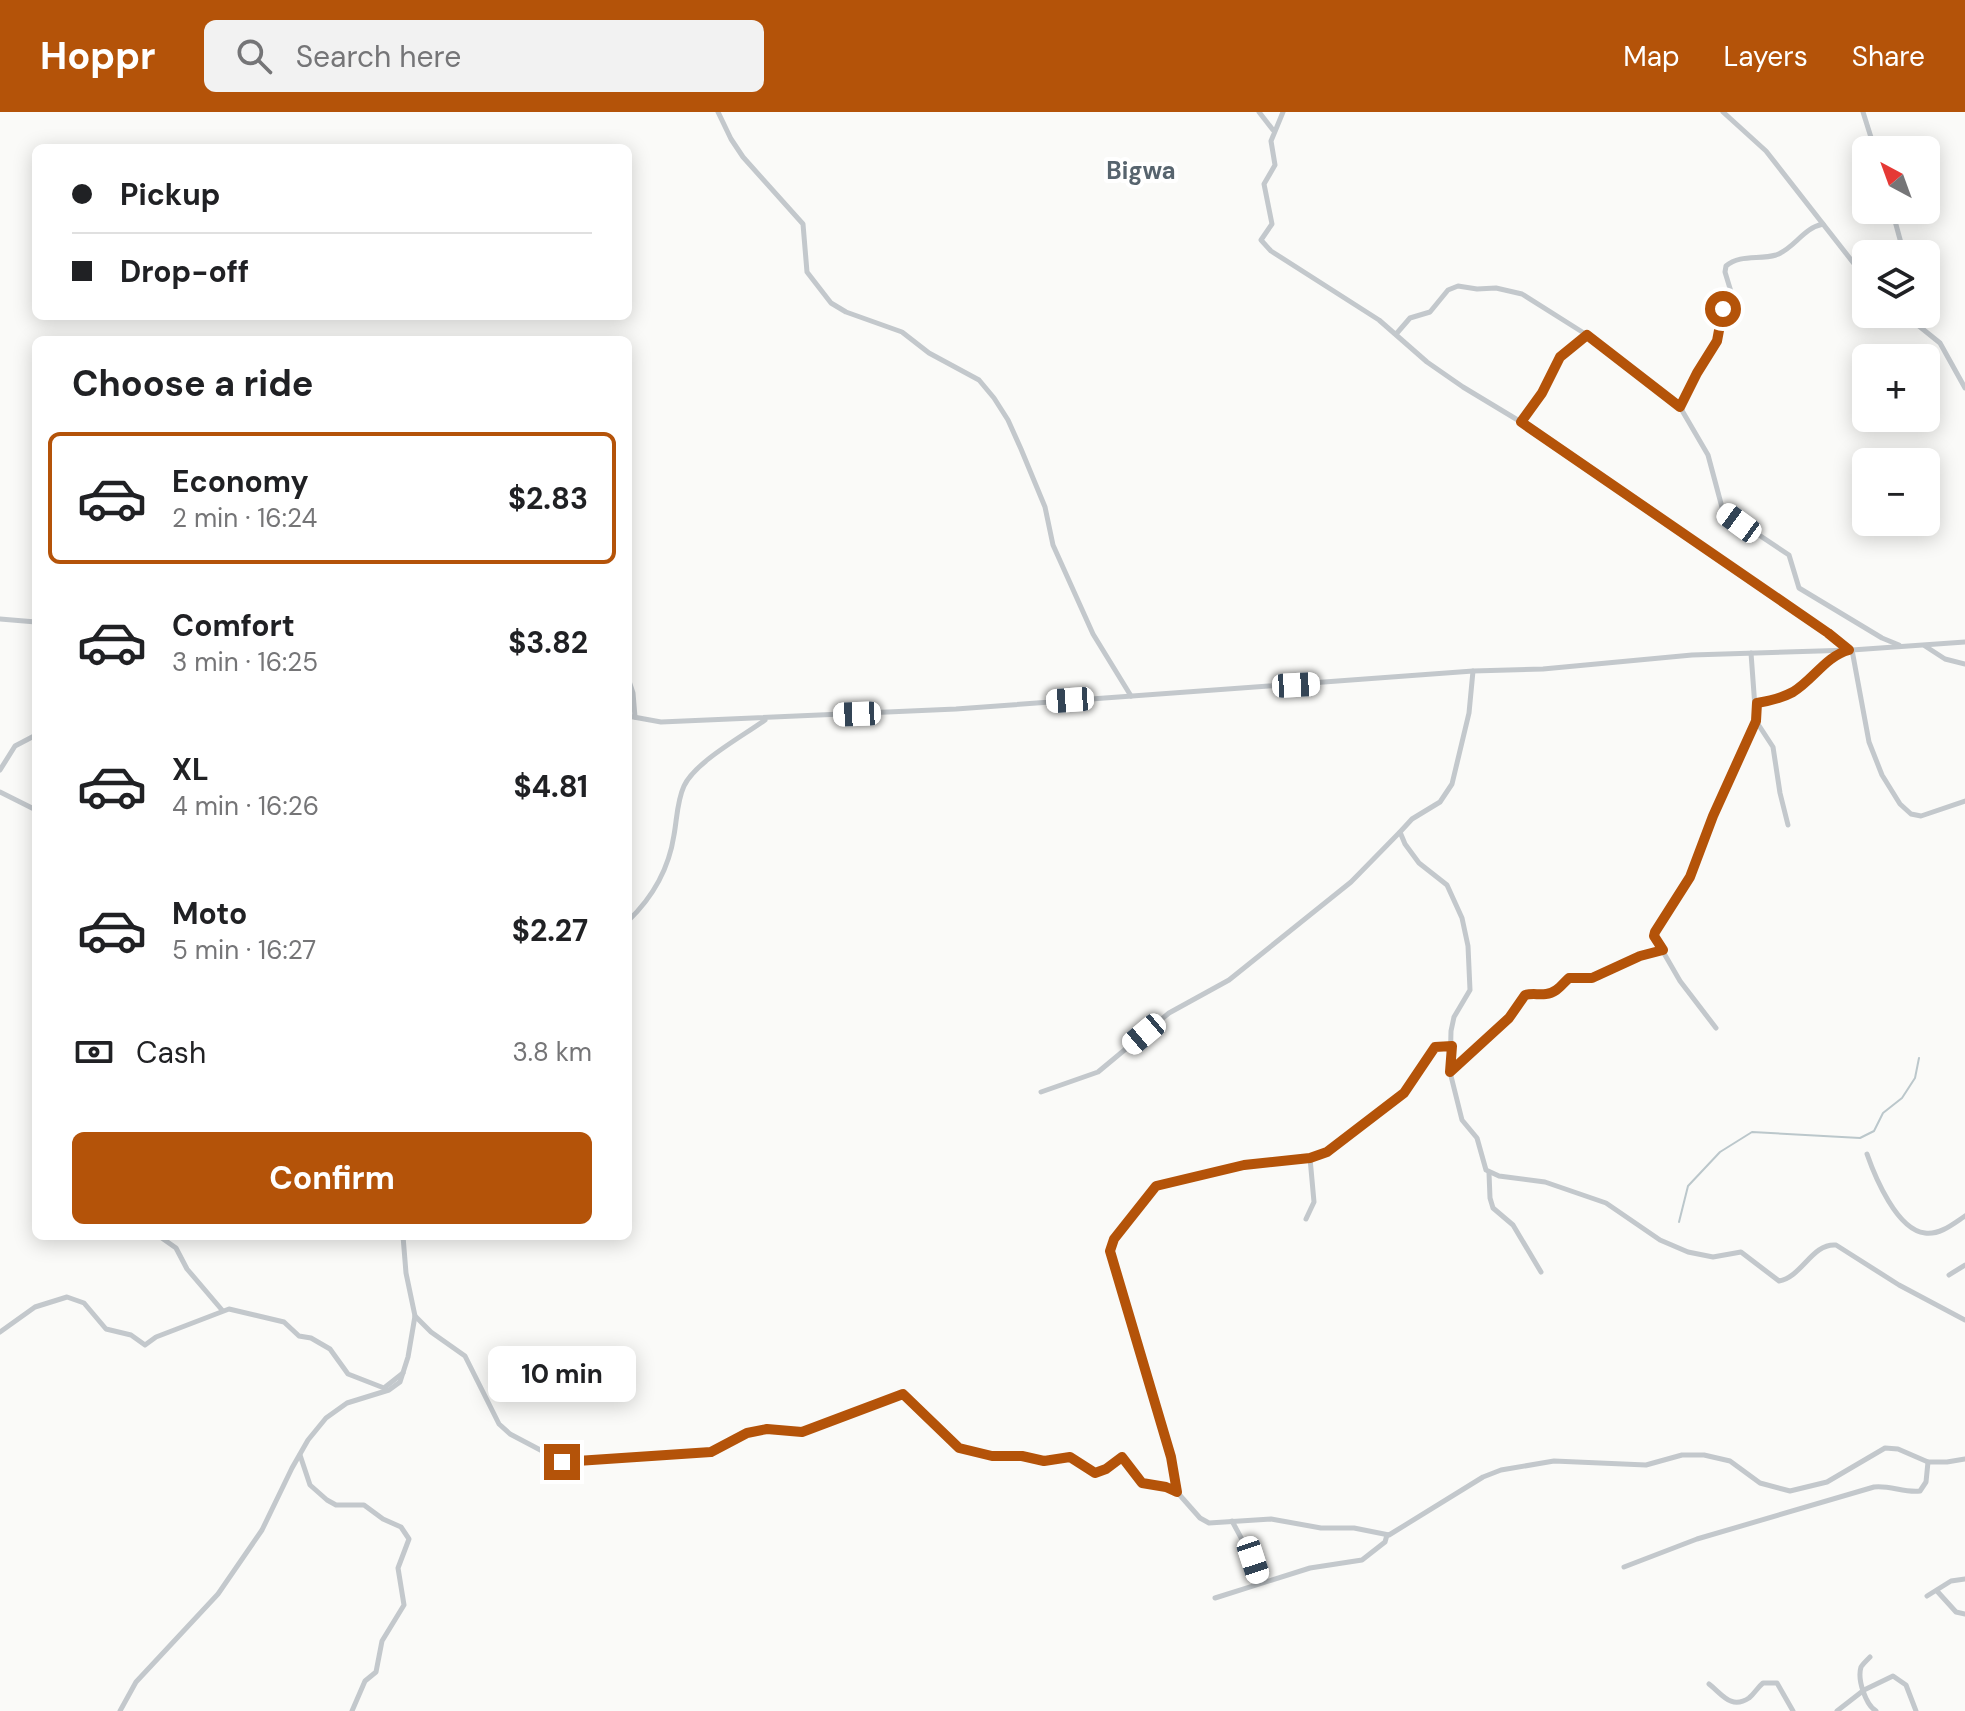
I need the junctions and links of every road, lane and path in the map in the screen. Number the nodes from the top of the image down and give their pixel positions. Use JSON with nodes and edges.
{"nodes":[{"id":1,"x":718,"y":112,"type":"edge"},
{"id":2,"x":1259,"y":112,"type":"edge"},
{"id":3,"x":1283,"y":112,"type":"edge"},
{"id":4,"x":1723,"y":112,"type":"edge"},
{"id":5,"x":1863,"y":112,"type":"edge"},
{"id":6,"x":1274,"y":131,"type":"junction"},
{"id":7,"x":1871,"y":136,"type":"edge"},
{"id":8,"x":1823,"y":224,"type":"junction"},
{"id":9,"x":1852,"y":261,"type":"edge"},
{"id":10,"x":1921,"y":328,"type":"edge"},
{"id":11,"x":1397,"y":333,"type":"junction"},
{"id":12,"x":1587,"y":335,"type":"junction"},
{"id":13,"x":1965,"y":388,"type":"edge"},
{"id":14,"x":1680,"y":407,"type":"junction"},
{"id":15,"x":1521,"y":422,"type":"junction"},
{"id":16,"x":0,"y":619,"type":"edge"},
{"id":17,"x":32,"y":622,"type":"edge"},
{"id":18,"x":1965,"y":642,"type":"edge"},
{"id":19,"x":1900,"y":646,"type":"junction"},
{"id":20,"x":1924,"y":646,"type":"junction"},
{"id":21,"x":1848,"y":650,"type":"junction"},
{"id":22,"x":1751,"y":653,"type":"junction"},
{"id":23,"x":1965,"y":664,"type":"edge"},
{"id":24,"x":1473,"y":671,"type":"junction"},
{"id":25,"x":632,"y":690,"type":"edge"},
{"id":26,"x":1131,"y":696,"type":"junction"},
{"id":27,"x":1757,"y":703,"type":"junction"},
{"id":28,"x":632,"y":717,"type":"edge"},
{"id":29,"x":635,"y":717,"type":"junction"},
{"id":30,"x":767,"y":718,"type":"junction"},
{"id":31,"x":1756,"y":721,"type":"junction"},
{"id":32,"x":32,"y":737,"type":"edge"},
{"id":33,"x":0,"y":770,"type":"edge"},
{"id":34,"x":0,"y":792,"type":"edge"},
{"id":35,"x":1965,"y":801,"type":"edge"},
{"id":36,"x":32,"y":808,"type":"edge"},
{"id":37,"x":1788,"y":825,"type":"dead end"},
{"id":38,"x":1400,"y":832,"type":"junction"},
{"id":39,"x":632,"y":917,"type":"edge"},
{"id":40,"x":1663,"y":950,"type":"junction"},
{"id":41,"x":1716,"y":1028,"type":"dead end"},
{"id":42,"x":1452,"y":1046,"type":"junction"},
{"id":43,"x":1450,"y":1072,"type":"junction"},
{"id":44,"x":1041,"y":1092,"type":"dead end"},
{"id":45,"x":1867,"y":1154,"type":"dead end"},
{"id":46,"x":1310,"y":1158,"type":"junction"},
{"id":47,"x":1489,"y":1173,"type":"junction"},
{"id":48,"x":1965,"y":1216,"type":"edge"},
{"id":49,"x":1306,"y":1219,"type":"dead end"},
{"id":50,"x":165,"y":1240,"type":"edge"},
{"id":51,"x":403,"y":1240,"type":"edge"},
{"id":52,"x":1965,"y":1265,"type":"edge"},
{"id":53,"x":1541,"y":1272,"type":"dead end"},
{"id":54,"x":1949,"y":1275,"type":"dead end"},
{"id":55,"x":222,"y":1310,"type":"junction"},
{"id":56,"x":415,"y":1316,"type":"junction"},
{"id":57,"x":1965,"y":1320,"type":"edge"},
{"id":58,"x":0,"y":1332,"type":"edge"},
{"id":59,"x":404,"y":1373,"type":"junction"},
{"id":60,"x":300,"y":1454,"type":"junction"},
{"id":61,"x":1965,"y":1459,"type":"edge"},
{"id":62,"x":1928,"y":1462,"type":"junction"},
{"id":63,"x":1177,"y":1492,"type":"junction"},
{"id":64,"x":1232,"y":1521,"type":"junction"},
{"id":65,"x":1387,"y":1535,"type":"junction"},
{"id":66,"x":1624,"y":1567,"type":"dead end"},
{"id":67,"x":1965,"y":1579,"type":"edge"},
{"id":68,"x":1260,"y":1582,"type":"junction"},
{"id":69,"x":1937,"y":1591,"type":"junction"},
{"id":70,"x":1927,"y":1596,"type":"dead end"},
{"id":71,"x":1215,"y":1598,"type":"dead end"},
{"id":72,"x":1965,"y":1614,"type":"edge"},
{"id":73,"x":1870,"y":1657,"type":"dead end"},
{"id":74,"x":1709,"y":1684,"type":"dead end"},
{"id":75,"x":1864,"y":1690,"type":"junction"},
{"id":76,"x":120,"y":1711,"type":"edge"},
{"id":77,"x":352,"y":1711,"type":"edge"},
{"id":78,"x":1793,"y":1711,"type":"edge"},
{"id":79,"x":1837,"y":1711,"type":"edge"},
{"id":80,"x":1876,"y":1711,"type":"edge"},
{"id":81,"x":1916,"y":1711,"type":"edge"}],
"edges":[{"from":1,"to":26,"type":"street"},
{"from":2,"to":6,"type":"street"},
{"from":3,"to":6,"type":"street"},
{"from":4,"to":8,"type":"street"},
{"from":5,"to":7,"type":"street"},
{"from":6,"to":11,"type":"street"},
{"from":8,"to":9,"type":"street"},
{"from":8,"to":14,"type":"street"},
{"from":10,"to":13,"type":"street"},
{"from":11,"to":12,"type":"street"},
{"from":11,"to":15,"type":"street"},
{"from":12,"to":14,"type":"street"},
{"from":12,"to":15,"type":"street"},
{"from":14,"to":19,"type":"street"},
{"from":15,"to":21,"type":"street"},
{"from":16,"to":17,"type":"street"},
{"from":18,"to":20,"type":"street"},
{"from":19,"to":20,"type":"street"},
{"from":19,"to":21,"type":"street"},
{"from":20,"to":23,"type":"street"},
{"from":21,"to":22,"type":"street"},
{"from":21,"to":27,"type":"street"},
{"from":21,"to":35,"type":"street"},
{"from":22,"to":24,"type":"street"},
{"from":22,"to":27,"type":"street"},
{"from":24,"to":26,"type":"street"},
{"from":24,"to":38,"type":"street"},
{"from":25,"to":29,"type":"street"},
{"from":26,"to":30,"type":"street"},
{"from":27,"to":31,"type":"street"},
{"from":28,"to":29,"type":"street"},
{"from":29,"to":30,"type":"street"},
{"from":30,"to":39,"type":"street"},
{"from":31,"to":37,"type":"street"},
{"from":31,"to":40,"type":"street"},
{"from":32,"to":33,"type":"street"},
{"from":34,"to":36,"type":"street"},
{"from":38,"to":42,"type":"street"},
{"from":38,"to":44,"type":"street"},
{"from":40,"to":41,"type":"street"},
{"from":40,"to":43,"type":"street"},
{"from":42,"to":43,"type":"street"},
{"from":42,"to":46,"type":"street"},
{"from":43,"to":47,"type":"street"},
{"from":45,"to":48,"type":"street"},
{"from":46,"to":49,"type":"street"},
{"from":46,"to":63,"type":"street"},
{"from":47,"to":53,"type":"street"},
{"from":47,"to":57,"type":"street"},
{"from":50,"to":55,"type":"street"},
{"from":51,"to":56,"type":"street"},
{"from":52,"to":54,"type":"street"},
{"from":55,"to":58,"type":"street"},
{"from":55,"to":59,"type":"street"},
{"from":56,"to":59,"type":"street"},
{"from":56,"to":63,"type":"street"},
{"from":59,"to":60,"type":"street"},
{"from":60,"to":76,"type":"street"},
{"from":60,"to":77,"type":"street"},
{"from":61,"to":62,"type":"street"},
{"from":62,"to":65,"type":"street"},
{"from":62,"to":66,"type":"street"},
{"from":63,"to":64,"type":"street"},
{"from":64,"to":65,"type":"street"},
{"from":64,"to":68,"type":"street"},
{"from":65,"to":68,"type":"street"},
{"from":67,"to":69,"type":"street"},
{"from":68,"to":71,"type":"street"},
{"from":69,"to":70,"type":"street"},
{"from":69,"to":72,"type":"street"},
{"from":73,"to":75,"type":"street"},
{"from":74,"to":78,"type":"street"},
{"from":75,"to":79,"type":"street"},
{"from":75,"to":80,"type":"street"},
{"from":75,"to":81,"type":"street"}]}
